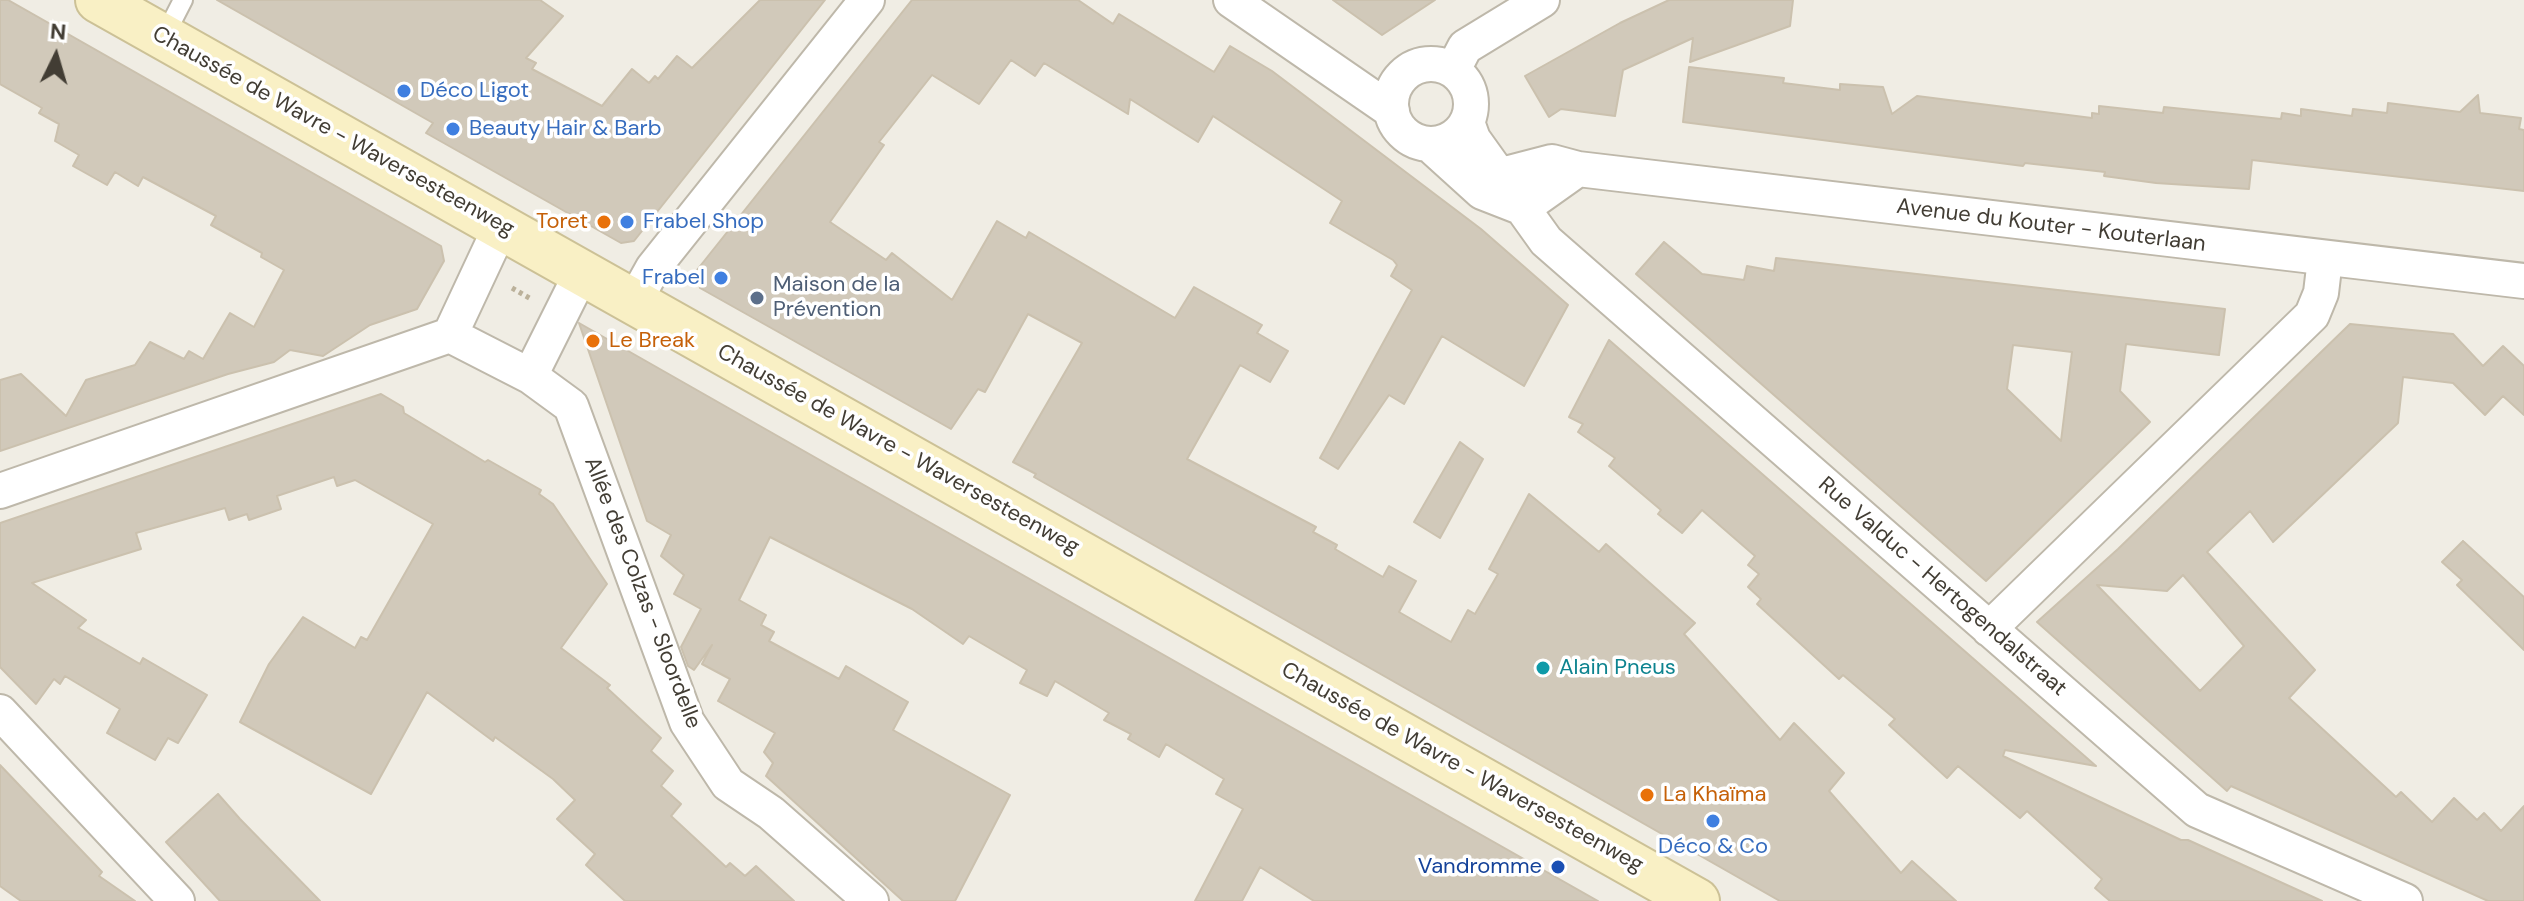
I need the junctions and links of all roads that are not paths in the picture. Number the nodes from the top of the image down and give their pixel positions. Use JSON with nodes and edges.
{"nodes":[{"id":1,"x":98,"y":0,"type":"edge"},
{"id":2,"x":867,"y":0,"type":"edge"},
{"id":3,"x":1231,"y":0,"type":"edge"},
{"id":4,"x":1542,"y":0,"type":"edge"},
{"id":5,"x":173,"y":18,"type":"edge"},
{"id":6,"x":1321,"y":62,"type":"junction"},
{"id":7,"x":1453,"y":70,"type":"junction"},
{"id":8,"x":1408,"y":71,"type":"junction"},
{"id":9,"x":1392,"y":111,"type":"junction"},
{"id":10,"x":1467,"y":122,"type":"junction"},
{"id":11,"x":1429,"y":144,"type":"junction"},
{"id":12,"x":1578,"y":169,"type":"junction"},
{"id":13,"x":1502,"y":175,"type":"junction"},
{"id":14,"x":1523,"y":208,"type":"junction"},
{"id":15,"x":501,"y":226,"type":"junction"},
{"id":16,"x":2325,"y":259,"type":"junction"},
{"id":17,"x":582,"y":272,"type":"junction"},
{"id":18,"x":2524,"y":281,"type":"edge"},
{"id":19,"x":634,"y":302,"type":"junction"},
{"id":20,"x":450,"y":335,"type":"junction"},
{"id":21,"x":530,"y":376,"type":"junction"},
{"id":22,"x":0,"y":491,"type":"edge"},
{"id":23,"x":1989,"y":629,"type":"junction"},
{"id":24,"x":0,"y":712,"type":"edge"},
{"id":25,"x":1691,"y":900,"type":"edge"},
{"id":26,"x":177,"y":901,"type":"edge"},
{"id":27,"x":871,"y":901,"type":"edge"},
{"id":28,"x":2405,"y":901,"type":"edge"}],
"edges":[{"from":1,"to":5,"type":"main road","name":"Chaussée de Wavre - Waversesteenweg"},
{"from":2,"to":19,"type":"street"},
{"from":3,"to":6,"type":"street"},
{"from":4,"to":7,"type":"street"},
{"from":5,"to":15,"type":"main road","name":"Chaussée de Wavre - Waversesteenweg"},
{"from":6,"to":8,"type":"street"},
{"from":6,"to":9,"type":"street"},
{"from":7,"to":8,"type":"street"},
{"from":7,"to":10,"type":"street","name":"Rue Valduc - Hertogendalstraat"},
{"from":8,"to":9,"type":"street"},
{"from":9,"to":11,"type":"street"},
{"from":10,"to":11,"type":"street"},
{"from":10,"to":13,"type":"street","name":"Rue Valduc - Hertogendalstraat"},
{"from":11,"to":14,"type":"street"},
{"from":12,"to":13,"type":"street","name":"Avenue du Kouter - Kouterlaan"},
{"from":12,"to":14,"type":"street"},
{"from":12,"to":16,"type":"street","name":"Avenue du Kouter - Kouterlaan"},
{"from":13,"to":14,"type":"street","name":"Rue Valduc - Hertogendalstraat"},
{"from":14,"to":23,"type":"street","name":"Rue Valduc - Hertogendalstraat"},
{"from":15,"to":17,"type":"main road","name":"Chaussée de Wavre - Waversesteenweg"},
{"from":15,"to":20,"type":"street"},
{"from":16,"to":18,"type":"street","name":"Avenue du Kouter - Kouterlaan"},
{"from":16,"to":23,"type":"street"},
{"from":17,"to":19,"type":"main road","name":"Chaussée de Wavre - Waversesteenweg"},
{"from":17,"to":21,"type":"street"},
{"from":19,"to":25,"type":"main road","name":"Chaussée de Wavre - Waversesteenweg"},
{"from":20,"to":21,"type":"street","name":"Allée des Colzas - Sloordelle"},
{"from":20,"to":22,"type":"street"},
{"from":21,"to":27,"type":"street","name":"Allée des Colzas - Sloordelle"},
{"from":23,"to":28,"type":"street","name":"Rue Valduc - Hertogendalstraat"},
{"from":24,"to":26,"type":"street"}]}
